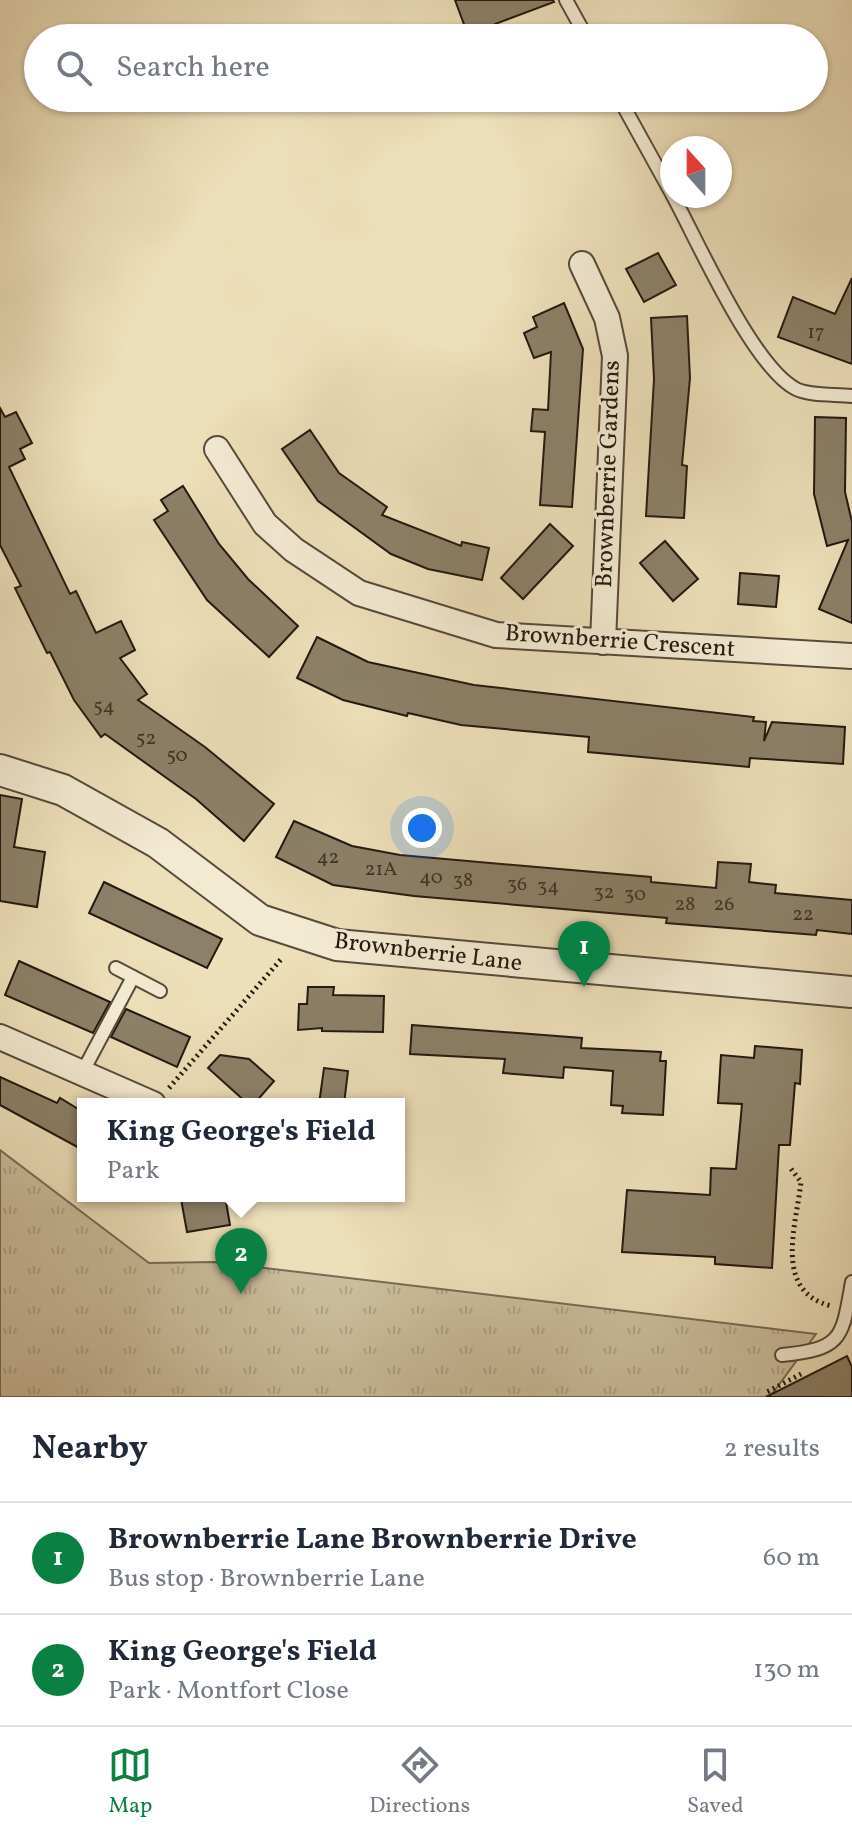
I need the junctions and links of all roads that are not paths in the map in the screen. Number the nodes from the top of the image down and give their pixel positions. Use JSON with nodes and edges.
{"nodes":[{"id":1,"x":566,"y":0,"type":"edge"},
{"id":2,"x":579,"y":24,"type":"edge"},
{"id":3,"x":627,"y":112,"type":"edge"},
{"id":4,"x":660,"y":173,"type":"edge"},
{"id":5,"x":679,"y":208,"type":"edge"},
{"id":6,"x":582,"y":264,"type":"dead end"},
{"id":7,"x":852,"y":396,"type":"edge"},
{"id":8,"x":217,"y":449,"type":"dead end"},
{"id":9,"x":603,"y":642,"type":"junction"},
{"id":10,"x":852,"y":656,"type":"edge"},
{"id":11,"x":0,"y":770,"type":"edge"},
{"id":12,"x":116,"y":968,"type":"dead end"},
{"id":13,"x":133,"y":977,"type":"junction"},
{"id":14,"x":160,"y":991,"type":"dead end"},
{"id":15,"x":852,"y":992,"type":"edge"},
{"id":16,"x":0,"y":1037,"type":"edge"},
{"id":17,"x":82,"y":1073,"type":"junction"},
{"id":18,"x":159,"y":1098,"type":"edge"},
{"id":19,"x":852,"y":1282,"type":"edge"},
{"id":20,"x":782,"y":1355,"type":"dead end"}],
"edges":[{"from":1,"to":2,"type":"lane"},
{"from":3,"to":4,"type":"lane"},
{"from":5,"to":7,"type":"lane"},
{"from":6,"to":9,"type":"street","name":"Brownberrie Gardens"},
{"from":8,"to":9,"type":"street","name":"Brownberrie Crescent"},
{"from":9,"to":10,"type":"street","name":"Brownberrie Crescent"},
{"from":11,"to":15,"type":"street","name":"Brownberrie Lane"},
{"from":12,"to":13,"type":"lane"},
{"from":13,"to":14,"type":"lane"},
{"from":13,"to":17,"type":"lane"},
{"from":16,"to":17,"type":"street"},
{"from":17,"to":18,"type":"street"},
{"from":19,"to":20,"type":"lane"}]}
